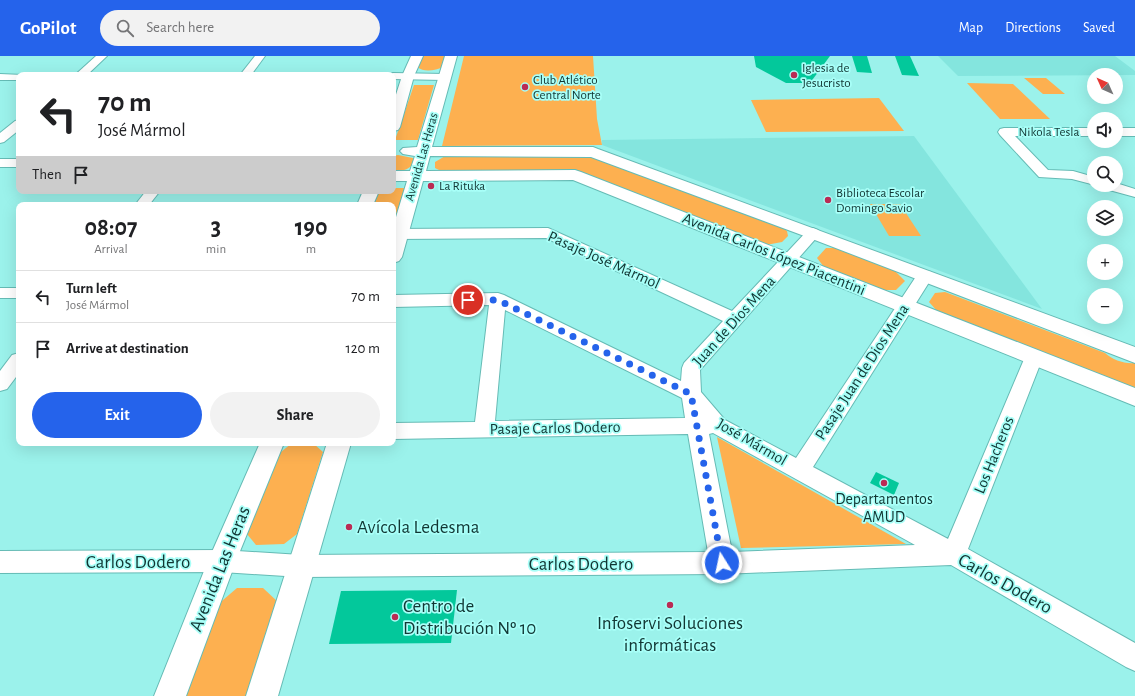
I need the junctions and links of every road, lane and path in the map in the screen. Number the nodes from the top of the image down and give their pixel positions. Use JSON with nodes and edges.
{"nodes":[{"id":1,"x":102,"y":56,"type":"edge"},
{"id":2,"x":260,"y":56,"type":"edge"},
{"id":3,"x":417,"y":56,"type":"edge"},
{"id":4,"x":451,"y":56,"type":"edge"},
{"id":5,"x":83,"y":72,"type":"edge"},
{"id":6,"x":247,"y":72,"type":"edge"},
{"id":7,"x":396,"y":76,"type":"edge"},
{"id":8,"x":408,"y":76,"type":"junction"},
{"id":9,"x":444,"y":76,"type":"junction"},
{"id":10,"x":0,"y":77,"type":"edge"},
{"id":11,"x":16,"y":77,"type":"edge"},
{"id":12,"x":396,"y":117,"type":"edge"},
{"id":13,"x":16,"y":126,"type":"edge"},
{"id":14,"x":1087,"y":132,"type":"edge"},
{"id":15,"x":1123,"y":132,"type":"edge"},
{"id":16,"x":1135,"y":132,"type":"edge"},
{"id":17,"x":0,"y":139,"type":"edge"},
{"id":18,"x":396,"y":153,"type":"edge"},
{"id":19,"x":0,"y":163,"type":"edge"},
{"id":20,"x":16,"y":163,"type":"edge"},
{"id":21,"x":412,"y":165,"type":"edge"},
{"id":22,"x":1087,"y":179,"type":"edge"},
{"id":23,"x":1123,"y":190,"type":"edge"},
{"id":24,"x":1135,"y":193,"type":"edge"},
{"id":25,"x":151,"y":194,"type":"edge"},
{"id":26,"x":144,"y":202,"type":"edge"},
{"id":27,"x":813,"y":233,"type":"junction"},
{"id":28,"x":396,"y":234,"type":"edge"},
{"id":29,"x":789,"y":259,"type":"junction"},
{"id":30,"x":925,"y":276,"type":"junction"},
{"id":31,"x":0,"y":293,"type":"edge"},
{"id":32,"x":16,"y":293,"type":"edge"},
{"id":33,"x":498,"y":300,"type":"junction"},
{"id":34,"x":396,"y":301,"type":"edge"},
{"id":35,"x":905,"y":306,"type":"junction"},
{"id":36,"x":736,"y":320,"type":"junction"},
{"id":37,"x":1135,"y":355,"type":"edge"},
{"id":38,"x":1034,"y":357,"type":"junction"},
{"id":39,"x":16,"y":364,"type":"edge"},
{"id":40,"x":0,"y":384,"type":"edge"},
{"id":41,"x":691,"y":394,"type":"junction"},
{"id":42,"x":1135,"y":397,"type":"edge"},
{"id":43,"x":708,"y":426,"type":"junction"},
{"id":44,"x":484,"y":430,"type":"junction"},
{"id":45,"x":396,"y":431,"type":"edge"},
{"id":46,"x":271,"y":446,"type":"edge"},
{"id":47,"x":338,"y":446,"type":"edge"},
{"id":48,"x":800,"y":469,"type":"junction"},
{"id":49,"x":954,"y":554,"type":"junction"},
{"id":50,"x":0,"y":562,"type":"edge"},
{"id":51,"x":222,"y":562,"type":"junction"},
{"id":52,"x":722,"y":563,"type":"junction"},
{"id":53,"x":301,"y":566,"type":"junction"},
{"id":54,"x":1135,"y":658,"type":"edge"},
{"id":55,"x":170,"y":696,"type":"edge"},
{"id":56,"x":262,"y":696,"type":"edge"}],
"edges":[{"from":1,"to":5,"type":"street"},
{"from":2,"to":6,"type":"street"},
{"from":3,"to":8,"type":"main road"},
{"from":4,"to":9,"type":"main road","name":"Avenida Las Heras"},
{"from":7,"to":8,"type":"street"},
{"from":8,"to":9,"type":"street"},
{"from":8,"to":12,"type":"main road"},
{"from":9,"to":21,"type":"main road","name":"Avenida Las Heras"},
{"from":10,"to":11,"type":"street"},
{"from":13,"to":17,"type":"street"},
{"from":14,"to":22,"type":"street","name":"Nikola Tesla"},
{"from":15,"to":16,"type":"street"},
{"from":18,"to":21,"type":"main road","name":"Avenida Carlos López Piacentini"},
{"from":19,"to":20,"type":"street"},
{"from":21,"to":27,"type":"main road","name":"Avenida Carlos López Piacentini"},
{"from":21,"to":28,"type":"main road","name":"Avenida Las Heras"},
{"from":21,"to":29,"type":"main road","name":"Avenida Carlos López Piacentini"},
{"from":23,"to":24,"type":"street"},
{"from":25,"to":26,"type":"street"},
{"from":27,"to":29,"type":"street","name":"Juan de Dios Mena"},
{"from":27,"to":30,"type":"main road","name":"Avenida Carlos López Piacentini"},
{"from":28,"to":36,"type":"street","name":"Pasaje José Mármol"},
{"from":29,"to":35,"type":"main road","name":"Avenida Carlos López Piacentini"},
{"from":29,"to":36,"type":"street","name":"Juan de Dios Mena"},
{"from":30,"to":35,"type":"street","name":"Pasaje Juan de Dios Mena"},
{"from":30,"to":37,"type":"main road","name":"Avenida Carlos López Piacentini"},
{"from":31,"to":32,"type":"street"},
{"from":33,"to":34,"type":"street","name":"José Mármol"},
{"from":33,"to":41,"type":"street","name":"José Mármol"},
{"from":33,"to":44,"type":"street"},
{"from":35,"to":38,"type":"main road","name":"Avenida Carlos López Piacentini"},
{"from":35,"to":48,"type":"street","name":"Pasaje Juan de Dios Mena"},
{"from":36,"to":41,"type":"street","name":"Juan de Dios Mena"},
{"from":38,"to":42,"type":"main road","name":"Avenida Carlos López Piacentini"},
{"from":38,"to":49,"type":"street","name":"Los Hacheros"},
{"from":39,"to":40,"type":"street"},
{"from":41,"to":43,"type":"street","name":"José Mármol"},
{"from":43,"to":44,"type":"street","name":"Pasaje Carlos Dodero"},
{"from":43,"to":48,"type":"street","name":"José Mármol"},
{"from":43,"to":52,"type":"street"},
{"from":44,"to":45,"type":"street","name":"Pasaje Carlos Dodero"},
{"from":46,"to":51,"type":"main road","name":"Avenida Las Heras"},
{"from":47,"to":53,"type":"main road"},
{"from":48,"to":49,"type":"street","name":"José Mármol"},
{"from":49,"to":52,"type":"street","name":"Carlos Dodero"},
{"from":49,"to":54,"type":"street","name":"Carlos Dodero"},
{"from":50,"to":51,"type":"street","name":"Carlos Dodero"},
{"from":51,"to":53,"type":"street","name":"Carlos Dodero"},
{"from":51,"to":55,"type":"main road","name":"Avenida Las Heras"},
{"from":52,"to":53,"type":"street","name":"Carlos Dodero"},
{"from":53,"to":56,"type":"main road"}]}
